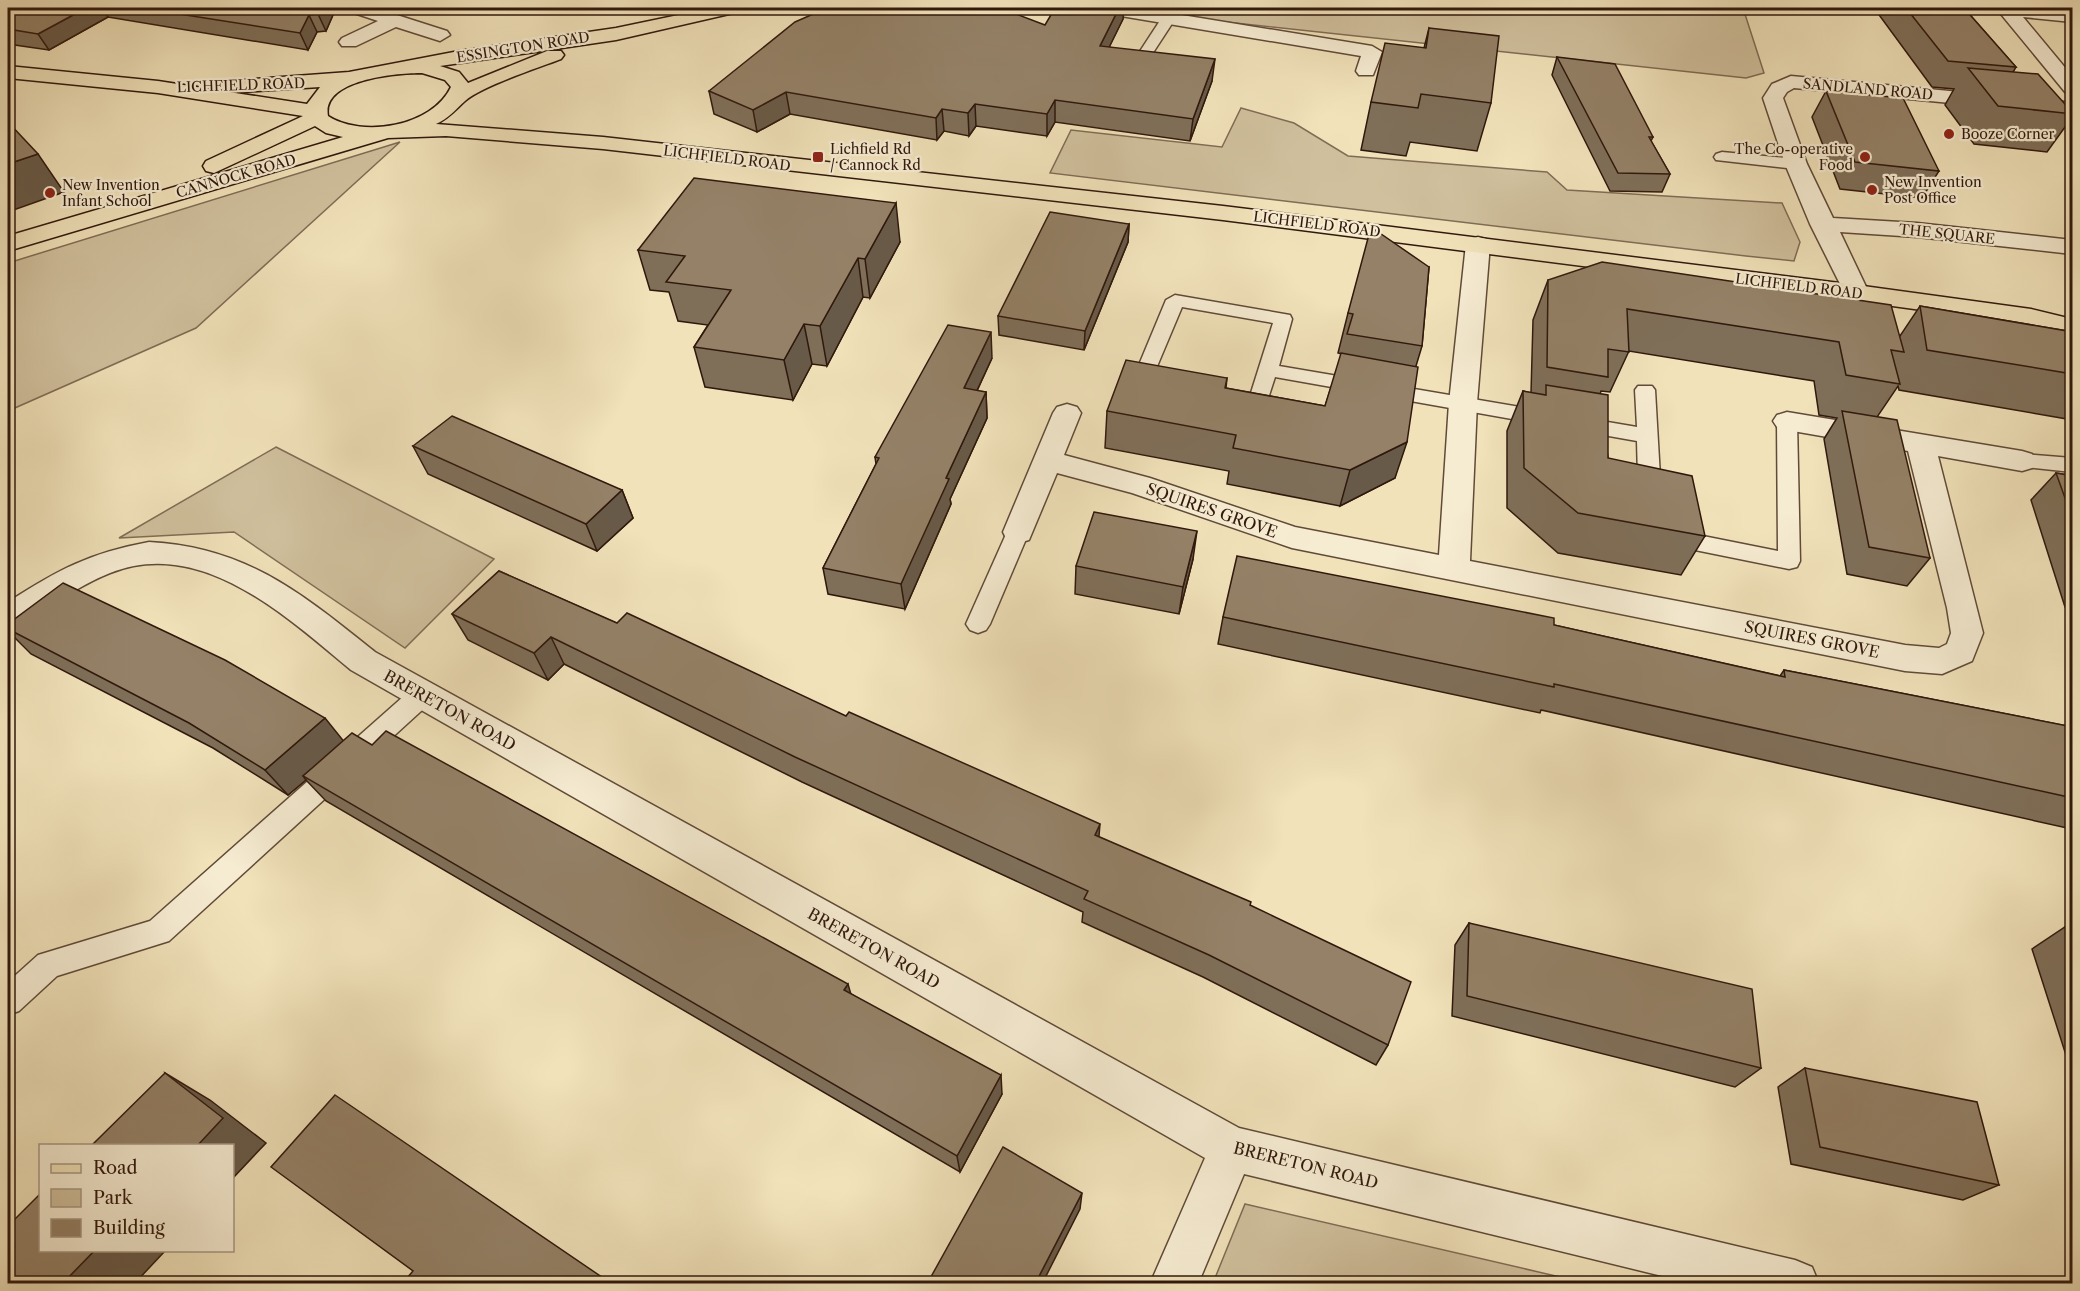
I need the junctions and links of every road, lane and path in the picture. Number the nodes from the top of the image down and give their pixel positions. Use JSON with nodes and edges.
{"nodes":[{"id":1,"x":358,"y":8,"type":"edge"},
{"id":2,"x":731,"y":8,"type":"edge"},
{"id":3,"x":1109,"y":8,"type":"edge"},
{"id":4,"x":2006,"y":9,"type":"edge"},
{"id":5,"x":1168,"y":13,"type":"edge"},
{"id":6,"x":2073,"y":16,"type":"edge"},
{"id":7,"x":395,"y":20,"type":"junction"},
{"id":8,"x":648,"y":29,"type":"junction"},
{"id":9,"x":440,"y":35,"type":"dead end"},
{"id":10,"x":349,"y":42,"type":"dead end"},
{"id":11,"x":1138,"y":65,"type":"edge"},
{"id":12,"x":398,"y":68,"type":"junction"},
{"id":13,"x":1366,"y":71,"type":"dead end"},
{"id":14,"x":8,"y":72,"type":"edge"},
{"id":15,"x":359,"y":76,"type":"junction"},
{"id":16,"x":158,"y":87,"type":"junction"},
{"id":17,"x":2073,"y":88,"type":"edge"},
{"id":18,"x":460,"y":95,"type":"junction"},
{"id":19,"x":2073,"y":106,"type":"edge"},
{"id":20,"x":317,"y":115,"type":"junction"},
{"id":21,"x":387,"y":132,"type":"junction"},
{"id":22,"x":603,"y":143,"type":"junction"},
{"id":23,"x":1722,"y":157,"type":"dead end"},
{"id":24,"x":1796,"y":164,"type":"junction"},
{"id":25,"x":88,"y":218,"type":"junction"},
{"id":26,"x":1822,"y":224,"type":"junction"},
{"id":27,"x":8,"y":244,"type":"edge"},
{"id":28,"x":1479,"y":244,"type":"junction"},
{"id":29,"x":2073,"y":247,"type":"edge"},
{"id":30,"x":1856,"y":293,"type":"junction"},
{"id":31,"x":2031,"y":317,"type":"junction"},
{"id":32,"x":2073,"y":318,"type":"edge"},
{"id":33,"x":2073,"y":327,"type":"edge"},
{"id":34,"x":1269,"y":370,"type":"junction"},
{"id":35,"x":1146,"y":372,"type":"edge"},
{"id":36,"x":1645,"y":390,"type":"dead end"},
{"id":37,"x":1463,"y":403,"type":"junction"},
{"id":38,"x":1067,"y":413,"type":"dead end"},
{"id":39,"x":1254,"y":415,"type":"edge"},
{"id":40,"x":1787,"y":421,"type":"joint"},
{"id":41,"x":1647,"y":436,"type":"junction"},
{"id":42,"x":1921,"y":445,"type":"junction"},
{"id":43,"x":1048,"y":461,"type":"junction"},
{"id":44,"x":2022,"y":461,"type":"joint"},
{"id":45,"x":2073,"y":465,"type":"edge"},
{"id":46,"x":1649,"y":477,"type":"edge"},
{"id":47,"x":1018,"y":532,"type":"joint"},
{"id":48,"x":1698,"y":543,"type":"edge"},
{"id":49,"x":1454,"y":569,"type":"junction"},
{"id":50,"x":8,"y":618,"type":"edge"},
{"id":51,"x":978,"y":624,"type":"dead end"},
{"id":52,"x":422,"y":695,"type":"junction"},
{"id":53,"x":8,"y":1001,"type":"edge"},
{"id":54,"x":1232,"y":1149,"type":"junction"},
{"id":55,"x":1174,"y":1284,"type":"edge"},
{"id":56,"x":1795,"y":1284,"type":"edge"}],
"edges":[{"from":1,"to":7,"type":"street"},
{"from":2,"to":8,"type":"main road","name":"ESSINGTON ROAD"},
{"from":3,"to":5,"type":"street"},
{"from":4,"to":6,"type":"street"},
{"from":4,"to":17,"type":"street"},
{"from":5,"to":11,"type":"lane"},
{"from":5,"to":13,"type":"street"},
{"from":7,"to":9,"type":"street"},
{"from":7,"to":10,"type":"street"},
{"from":8,"to":12,"type":"main road","name":"ESSINGTON ROAD"},
{"from":8,"to":18,"type":"main road","name":"ESSINGTON ROAD"},
{"from":12,"to":15,"type":"main road"},
{"from":12,"to":18,"type":"main road"},
{"from":14,"to":16,"type":"main road","name":"LICHFIELD ROAD"},
{"from":15,"to":16,"type":"main road","name":"LICHFIELD ROAD"},
{"from":15,"to":20,"type":"main road"},
{"from":16,"to":20,"type":"main road","name":"LICHFIELD ROAD"},
{"from":18,"to":21,"type":"main road","name":"ESSINGTON ROAD"},
{"from":18,"to":22,"type":"main road","name":"LICHFIELD ROAD"},
{"from":19,"to":24,"type":"street","name":"SANDLAND ROAD"},
{"from":20,"to":21,"type":"main road"},
{"from":20,"to":25,"type":"main road","name":"CANNOCK ROAD"},
{"from":21,"to":22,"type":"main road","name":"LICHFIELD ROAD"},
{"from":21,"to":25,"type":"main road","name":"CANNOCK ROAD"},
{"from":22,"to":28,"type":"main road","name":"LICHFIELD ROAD"},
{"from":23,"to":24,"type":"lane"},
{"from":24,"to":26,"type":"street","name":"SANDLAND ROAD"},
{"from":25,"to":27,"type":"main road","name":"CANNOCK ROAD"},
{"from":26,"to":29,"type":"street","name":"THE SQUARE"},
{"from":26,"to":30,"type":"street","name":"SANDLAND ROAD"},
{"from":28,"to":30,"type":"main road","name":"LICHFIELD ROAD"},
{"from":28,"to":37,"type":"street"},
{"from":30,"to":31,"type":"main road","name":"LICHFIELD ROAD"},
{"from":31,"to":32,"type":"main road","name":"LICHFIELD ROAD"},
{"from":31,"to":33,"type":"main road","name":"LICHFIELD ROAD"},
{"from":34,"to":35,"type":"lane"},
{"from":34,"to":37,"type":"lane"},
{"from":34,"to":39,"type":"lane"},
{"from":36,"to":41,"type":"lane"},
{"from":37,"to":41,"type":"lane"},
{"from":37,"to":49,"type":"street"},
{"from":38,"to":43,"type":"street"},
{"from":40,"to":42,"type":"street"},
{"from":40,"to":48,"type":"lane"},
{"from":41,"to":46,"type":"lane"},
{"from":42,"to":44,"type":"street"},
{"from":42,"to":49,"type":"street","name":"SQUIRES GROVE"},
{"from":43,"to":47,"type":"street"},
{"from":43,"to":49,"type":"street","name":"SQUIRES GROVE"},
{"from":44,"to":45,"type":"lane"},
{"from":47,"to":51,"type":"lane"},
{"from":50,"to":52,"type":"street","name":"BRERETON ROAD"},
{"from":52,"to":53,"type":"lane"},
{"from":52,"to":54,"type":"street","name":"BRERETON ROAD"},
{"from":54,"to":55,"type":"street"},
{"from":54,"to":56,"type":"street","name":"BRERETON ROAD"}]}
